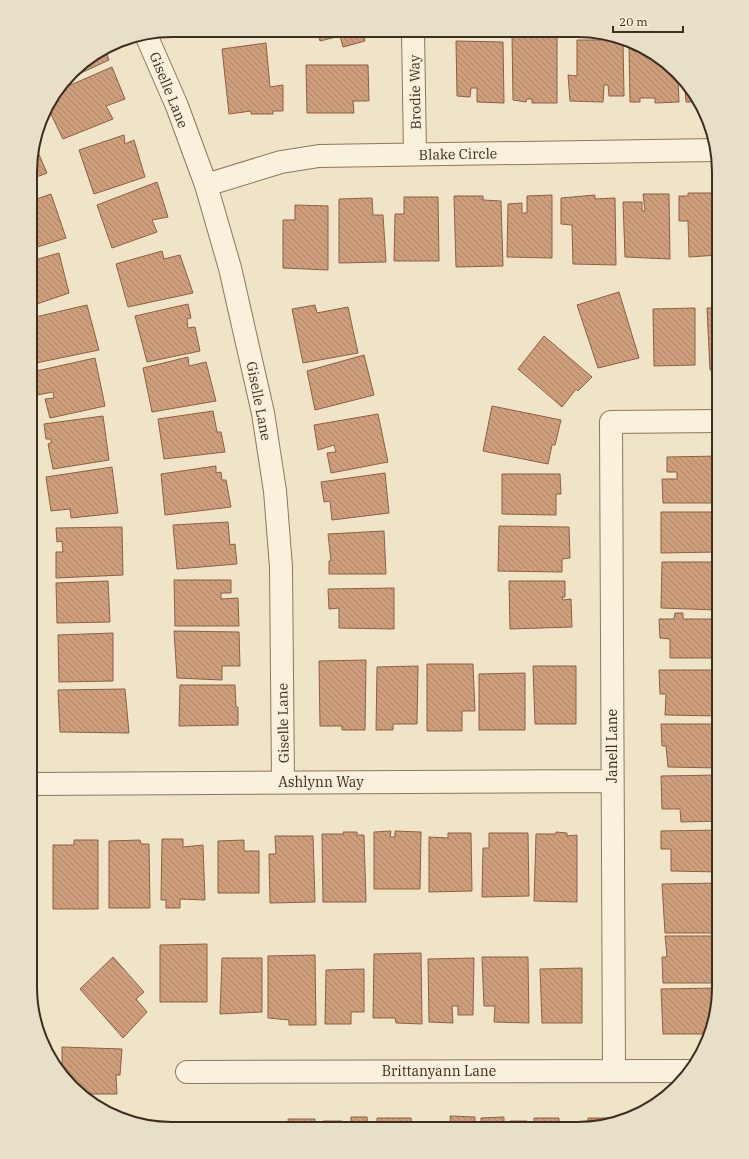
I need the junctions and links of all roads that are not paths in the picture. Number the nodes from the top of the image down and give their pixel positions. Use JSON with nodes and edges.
{"nodes":[{"id":1,"x":413,"y":37,"type":"edge"},
{"id":2,"x":148,"y":40,"type":"edge"},
{"id":3,"x":710,"y":150,"type":"edge"},
{"id":4,"x":415,"y":154,"type":"junction"},
{"id":5,"x":206,"y":185,"type":"junction"},
{"id":6,"x":712,"y":420,"type":"edge"},
{"id":7,"x":612,"y":781,"type":"junction"},
{"id":8,"x":283,"y":782,"type":"junction"},
{"id":9,"x":37,"y":784,"type":"edge"},
{"id":10,"x":683,"y":1070,"type":"edge"},
{"id":11,"x":614,"y":1071,"type":"junction"},
{"id":12,"x":187,"y":1072,"type":"dead end"}],
"edges":[{"from":1,"to":4,"type":"street","name":"Brodie Way"},
{"from":2,"to":5,"type":"street","name":"Giselle Lane"},
{"from":3,"to":4,"type":"street","name":"Blake Circle"},
{"from":4,"to":5,"type":"street","name":"Blake Circle"},
{"from":5,"to":8,"type":"street","name":"Giselle Lane"},
{"from":6,"to":7,"type":"street","name":"Janell Lane"},
{"from":7,"to":8,"type":"street","name":"Ashlynn Way"},
{"from":7,"to":11,"type":"street","name":"Janell Lane"},
{"from":8,"to":9,"type":"street","name":"Ashlynn Way"},
{"from":10,"to":11,"type":"street","name":"Brittanyann Lane"},
{"from":11,"to":12,"type":"street","name":"Brittanyann Lane"}]}
